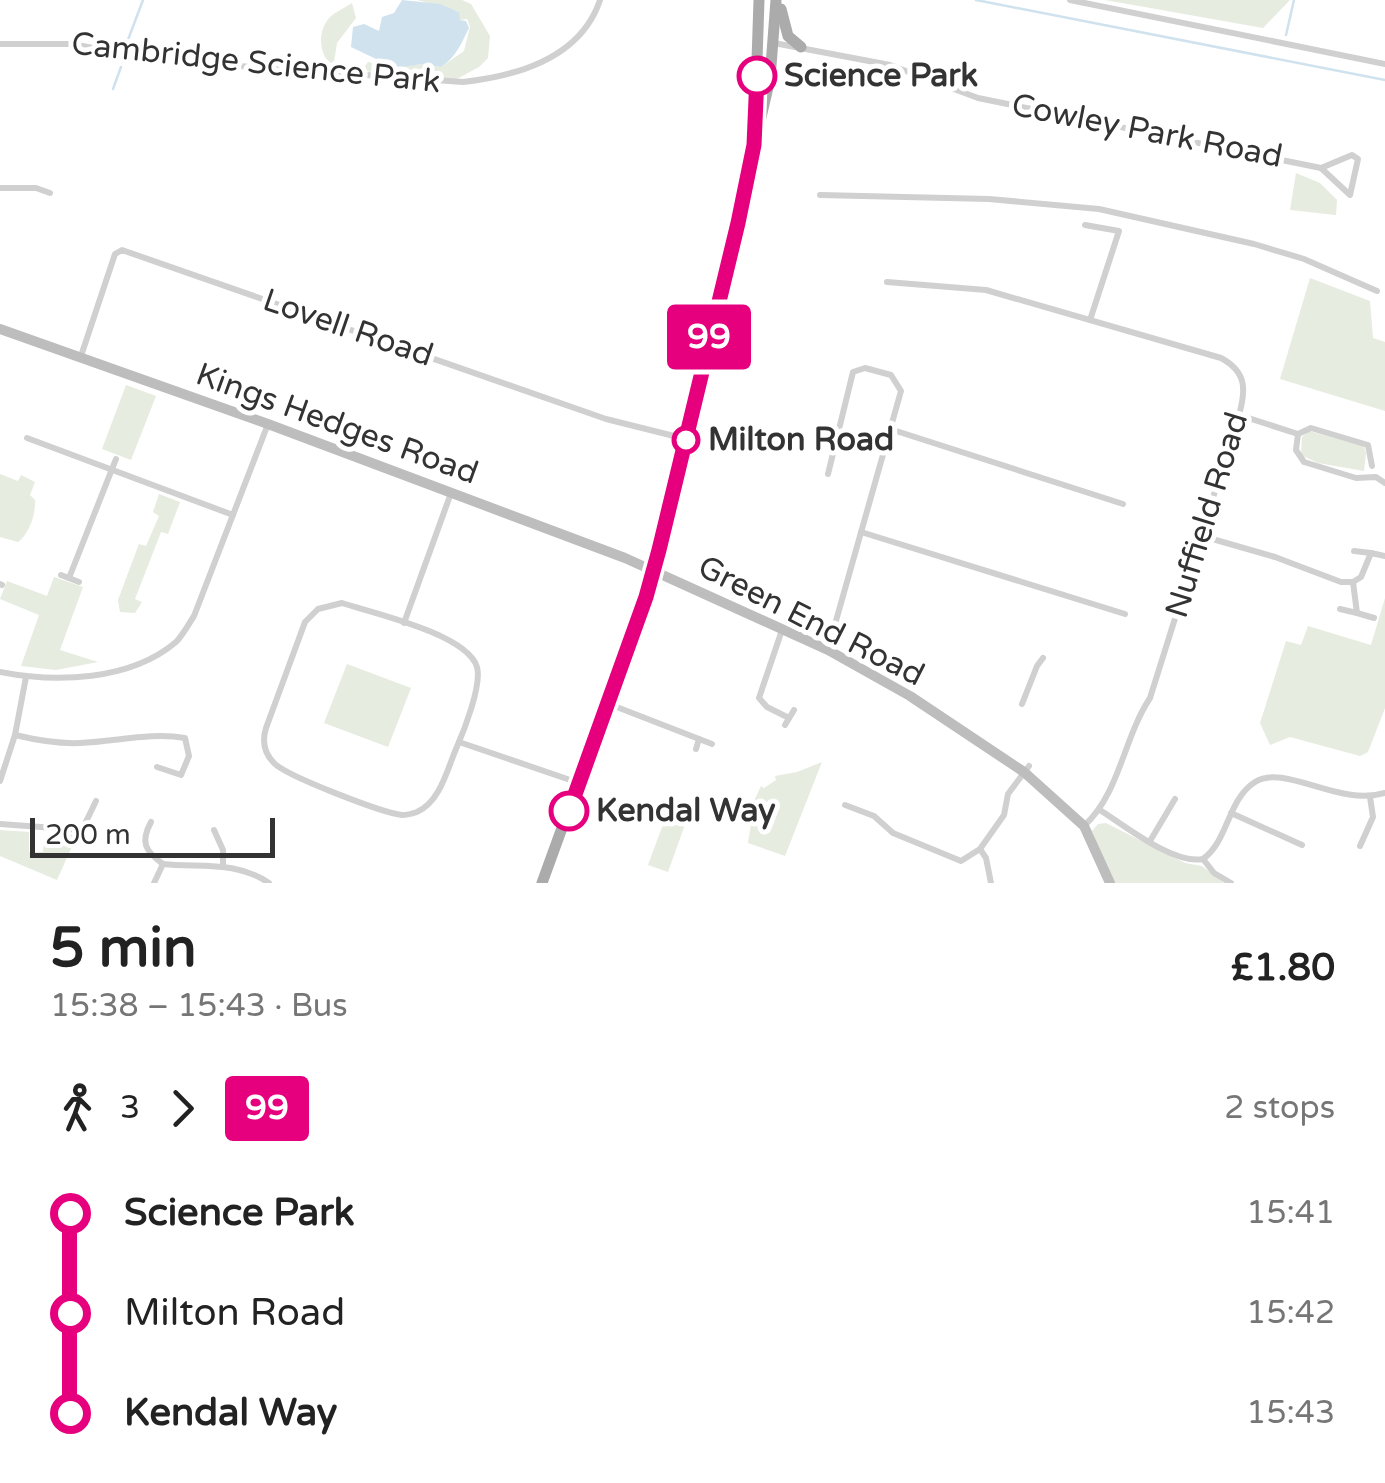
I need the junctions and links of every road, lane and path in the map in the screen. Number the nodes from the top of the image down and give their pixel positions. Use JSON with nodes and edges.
{"nodes":[{"id":1,"x":600,"y":0,"type":"edge"},
{"id":2,"x":759,"y":0,"type":"edge"},
{"id":3,"x":778,"y":0,"type":"edge"},
{"id":4,"x":1070,"y":0,"type":"edge"},
{"id":5,"x":758,"y":36,"type":"junction"},
{"id":6,"x":774,"y":43,"type":"junction"},
{"id":7,"x":0,"y":44,"type":"edge"},
{"id":8,"x":794,"y":46,"type":"junction"},
{"id":9,"x":772,"y":59,"type":"junction"},
{"id":10,"x":1385,"y":64,"type":"edge"},
{"id":11,"x":756,"y":100,"type":"junction"},
{"id":12,"x":754,"y":145,"type":"junction"},
{"id":13,"x":1320,"y":168,"type":"junction"},
{"id":14,"x":0,"y":188,"type":"edge"},
{"id":15,"x":50,"y":193,"type":"dead end"},
{"id":16,"x":820,"y":195,"type":"dead end"},
{"id":17,"x":1086,"y":225,"type":"dead end"},
{"id":18,"x":887,"y":282,"type":"dead end"},
{"id":19,"x":1377,"y":290,"type":"dead end"},
{"id":20,"x":1090,"y":320,"type":"junction"},
{"id":21,"x":0,"y":329,"type":"edge"},
{"id":22,"x":80,"y":358,"type":"junction"},
{"id":23,"x":1239,"y":415,"type":"junction"},
{"id":24,"x":268,"y":424,"type":"junction"},
{"id":25,"x":890,"y":429,"type":"junction"},
{"id":26,"x":1298,"y":434,"type":"junction"},
{"id":27,"x":27,"y":438,"type":"dead end"},
{"id":28,"x":686,"y":440,"type":"junction"},
{"id":29,"x":116,"y":459,"type":"dead end"},
{"id":30,"x":1372,"y":466,"type":"dead end"},
{"id":31,"x":111,"y":471,"type":"junction"},
{"id":32,"x":828,"y":474,"type":"dead end"},
{"id":33,"x":1385,"y":483,"type":"edge"},
{"id":34,"x":450,"y":493,"type":"junction"},
{"id":35,"x":1123,"y":504,"type":"dead end"},
{"id":36,"x":233,"y":515,"type":"junction"},
{"id":37,"x":861,"y":532,"type":"junction"},
{"id":38,"x":1202,"y":536,"type":"junction"},
{"id":39,"x":1354,"y":551,"type":"dead end"},
{"id":40,"x":1371,"y":554,"type":"junction"},
{"id":41,"x":1385,"y":556,"type":"edge"},
{"id":42,"x":654,"y":571,"type":"junction"},
{"id":43,"x":78,"y":582,"type":"dead end"},
{"id":44,"x":1353,"y":582,"type":"junction"},
{"id":45,"x":1340,"y":608,"type":"dead end"},
{"id":46,"x":1356,"y":613,"type":"junction"},
{"id":47,"x":1126,"y":614,"type":"dead end"},
{"id":48,"x":1374,"y":618,"type":"dead end"},
{"id":49,"x":404,"y":624,"type":"junction"},
{"id":50,"x":783,"y":629,"type":"junction"},
{"id":51,"x":828,"y":650,"type":"junction"},
{"id":52,"x":1043,"y":658,"type":"dead end"},
{"id":53,"x":0,"y":672,"type":"edge"},
{"id":54,"x":26,"y":677,"type":"junction"},
{"id":55,"x":608,"y":703,"type":"junction"},
{"id":56,"x":1022,"y":704,"type":"dead end"},
{"id":57,"x":794,"y":710,"type":"dead end"},
{"id":58,"x":15,"y":735,"type":"junction"},
{"id":59,"x":700,"y":739,"type":"junction"},
{"id":60,"x":459,"y":742,"type":"junction"},
{"id":61,"x":712,"y":744,"type":"dead end"},
{"id":62,"x":696,"y":748,"type":"dead end"},
{"id":63,"x":158,"y":767,"type":"dead end"},
{"id":64,"x":1026,"y":769,"type":"junction"},
{"id":65,"x":0,"y":781,"type":"edge"},
{"id":66,"x":579,"y":783,"type":"junction"},
{"id":67,"x":1385,"y":793,"type":"edge"},
{"id":68,"x":1370,"y":797,"type":"junction"},
{"id":69,"x":1175,"y":799,"type":"dead end"},
{"id":70,"x":96,"y":802,"type":"dead end"},
{"id":71,"x":845,"y":805,"type":"dead end"},
{"id":72,"x":1100,"y":810,"type":"junction"},
{"id":73,"x":1231,"y":813,"type":"junction"},
{"id":74,"x":151,"y":822,"type":"dead end"},
{"id":75,"x":0,"y":824,"type":"edge"},
{"id":76,"x":1084,"y":826,"type":"junction"},
{"id":77,"x":918,"y":828,"type":"dead end"},
{"id":78,"x":214,"y":830,"type":"dead end"},
{"id":79,"x":912,"y":840,"type":"junction"},
{"id":80,"x":1150,"y":842,"type":"junction"},
{"id":81,"x":1302,"y":846,"type":"dead end"},
{"id":82,"x":1360,"y":846,"type":"dead end"},
{"id":83,"x":980,"y":849,"type":"junction"},
{"id":84,"x":1203,"y":859,"type":"junction"},
{"id":85,"x":163,"y":864,"type":"junction"},
{"id":86,"x":223,"y":866,"type":"junction"},
{"id":87,"x":154,"y":883,"type":"edge"},
{"id":88,"x":269,"y":883,"type":"edge"},
{"id":89,"x":542,"y":883,"type":"edge"},
{"id":90,"x":991,"y":883,"type":"edge"},
{"id":91,"x":1110,"y":883,"type":"edge"},
{"id":92,"x":1231,"y":883,"type":"edge"}],
"edges":[{"from":1,"to":7,"type":"street","name":"Cambridge Science Park"},
{"from":2,"to":5,"type":"main road"},
{"from":3,"to":6,"type":"main road"},
{"from":3,"to":8,"type":"main road"},
{"from":4,"to":10,"type":"street"},
{"from":5,"to":6,"type":"street","name":"Cowley Park Road"},
{"from":5,"to":11,"type":"main road"},
{"from":6,"to":8,"type":"street","name":"Cowley Park Road"},
{"from":6,"to":9,"type":"main road"},
{"from":6,"to":11,"type":"main road"},
{"from":8,"to":9,"type":"street"},
{"from":8,"to":13,"type":"street","name":"Cowley Park Road"},
{"from":9,"to":12,"type":"main road"},
{"from":11,"to":12,"type":"main road"},
{"from":12,"to":28,"type":"main road"},
{"from":13,"to":13,"type":"street"},
{"from":14,"to":15,"type":"street"},
{"from":16,"to":19,"type":"street"},
{"from":17,"to":20,"type":"street"},
{"from":18,"to":20,"type":"street","name":"Nuffield Road"},
{"from":20,"to":23,"type":"street","name":"Nuffield Road"},
{"from":21,"to":22,"type":"street","name":"Kings Hedges Road"},
{"from":22,"to":24,"type":"street","name":"Kings Hedges Road"},
{"from":22,"to":28,"type":"street","name":"Lovell Road"},
{"from":23,"to":26,"type":"street"},
{"from":23,"to":38,"type":"street","name":"Nuffield Road"},
{"from":24,"to":34,"type":"street","name":"Kings Hedges Road"},
{"from":24,"to":36,"type":"street"},
{"from":25,"to":32,"type":"street"},
{"from":25,"to":35,"type":"street"},
{"from":25,"to":37,"type":"street"},
{"from":26,"to":30,"type":"street"},
{"from":26,"to":33,"type":"street"},
{"from":27,"to":31,"type":"street"},
{"from":28,"to":42,"type":"main road"},
{"from":29,"to":31,"type":"street"},
{"from":31,"to":36,"type":"street"},
{"from":31,"to":43,"type":"street"},
{"from":34,"to":42,"type":"street","name":"Kings Hedges Road"},
{"from":34,"to":49,"type":"street"},
{"from":36,"to":54,"type":"street"},
{"from":37,"to":47,"type":"street"},
{"from":37,"to":51,"type":"street"},
{"from":38,"to":44,"type":"street"},
{"from":38,"to":72,"type":"street","name":"Nuffield Road"},
{"from":39,"to":40,"type":"street"},
{"from":40,"to":41,"type":"street"},
{"from":40,"to":44,"type":"street"},
{"from":42,"to":50,"type":"street","name":"Green End Road"},
{"from":42,"to":55,"type":"main road"},
{"from":44,"to":46,"type":"street"},
{"from":45,"to":46,"type":"street"},
{"from":46,"to":48,"type":"street"},
{"from":49,"to":60,"type":"street"},
{"from":49,"to":60,"type":"street"},
{"from":50,"to":51,"type":"street","name":"Green End Road"},
{"from":50,"to":57,"type":"street"},
{"from":51,"to":64,"type":"street","name":"Green End Road"},
{"from":52,"to":56,"type":"street"},
{"from":53,"to":54,"type":"street"},
{"from":54,"to":58,"type":"street"},
{"from":55,"to":59,"type":"street"},
{"from":55,"to":66,"type":"main road"},
{"from":58,"to":63,"type":"street"},
{"from":58,"to":65,"type":"street"},
{"from":59,"to":61,"type":"street"},
{"from":59,"to":62,"type":"street"},
{"from":60,"to":66,"type":"street"},
{"from":64,"to":76,"type":"street","name":"Green End Road"},
{"from":64,"to":83,"type":"street"},
{"from":66,"to":89,"type":"main road"},
{"from":67,"to":68,"type":"street"},
{"from":68,"to":73,"type":"street"},
{"from":68,"to":82,"type":"street"},
{"from":69,"to":80,"type":"street"},
{"from":70,"to":75,"type":"street"},
{"from":71,"to":79,"type":"street"},
{"from":72,"to":76,"type":"street","name":"Nuffield Road"},
{"from":72,"to":80,"type":"street"},
{"from":73,"to":81,"type":"street"},
{"from":73,"to":84,"type":"street"},
{"from":74,"to":85,"type":"street"},
{"from":76,"to":91,"type":"street","name":"Green End Road"},
{"from":77,"to":79,"type":"street"},
{"from":78,"to":86,"type":"street"},
{"from":79,"to":83,"type":"street"},
{"from":80,"to":84,"type":"street"},
{"from":83,"to":90,"type":"street"},
{"from":84,"to":92,"type":"street"},
{"from":85,"to":86,"type":"street"},
{"from":85,"to":87,"type":"street"},
{"from":86,"to":88,"type":"street"}]}
